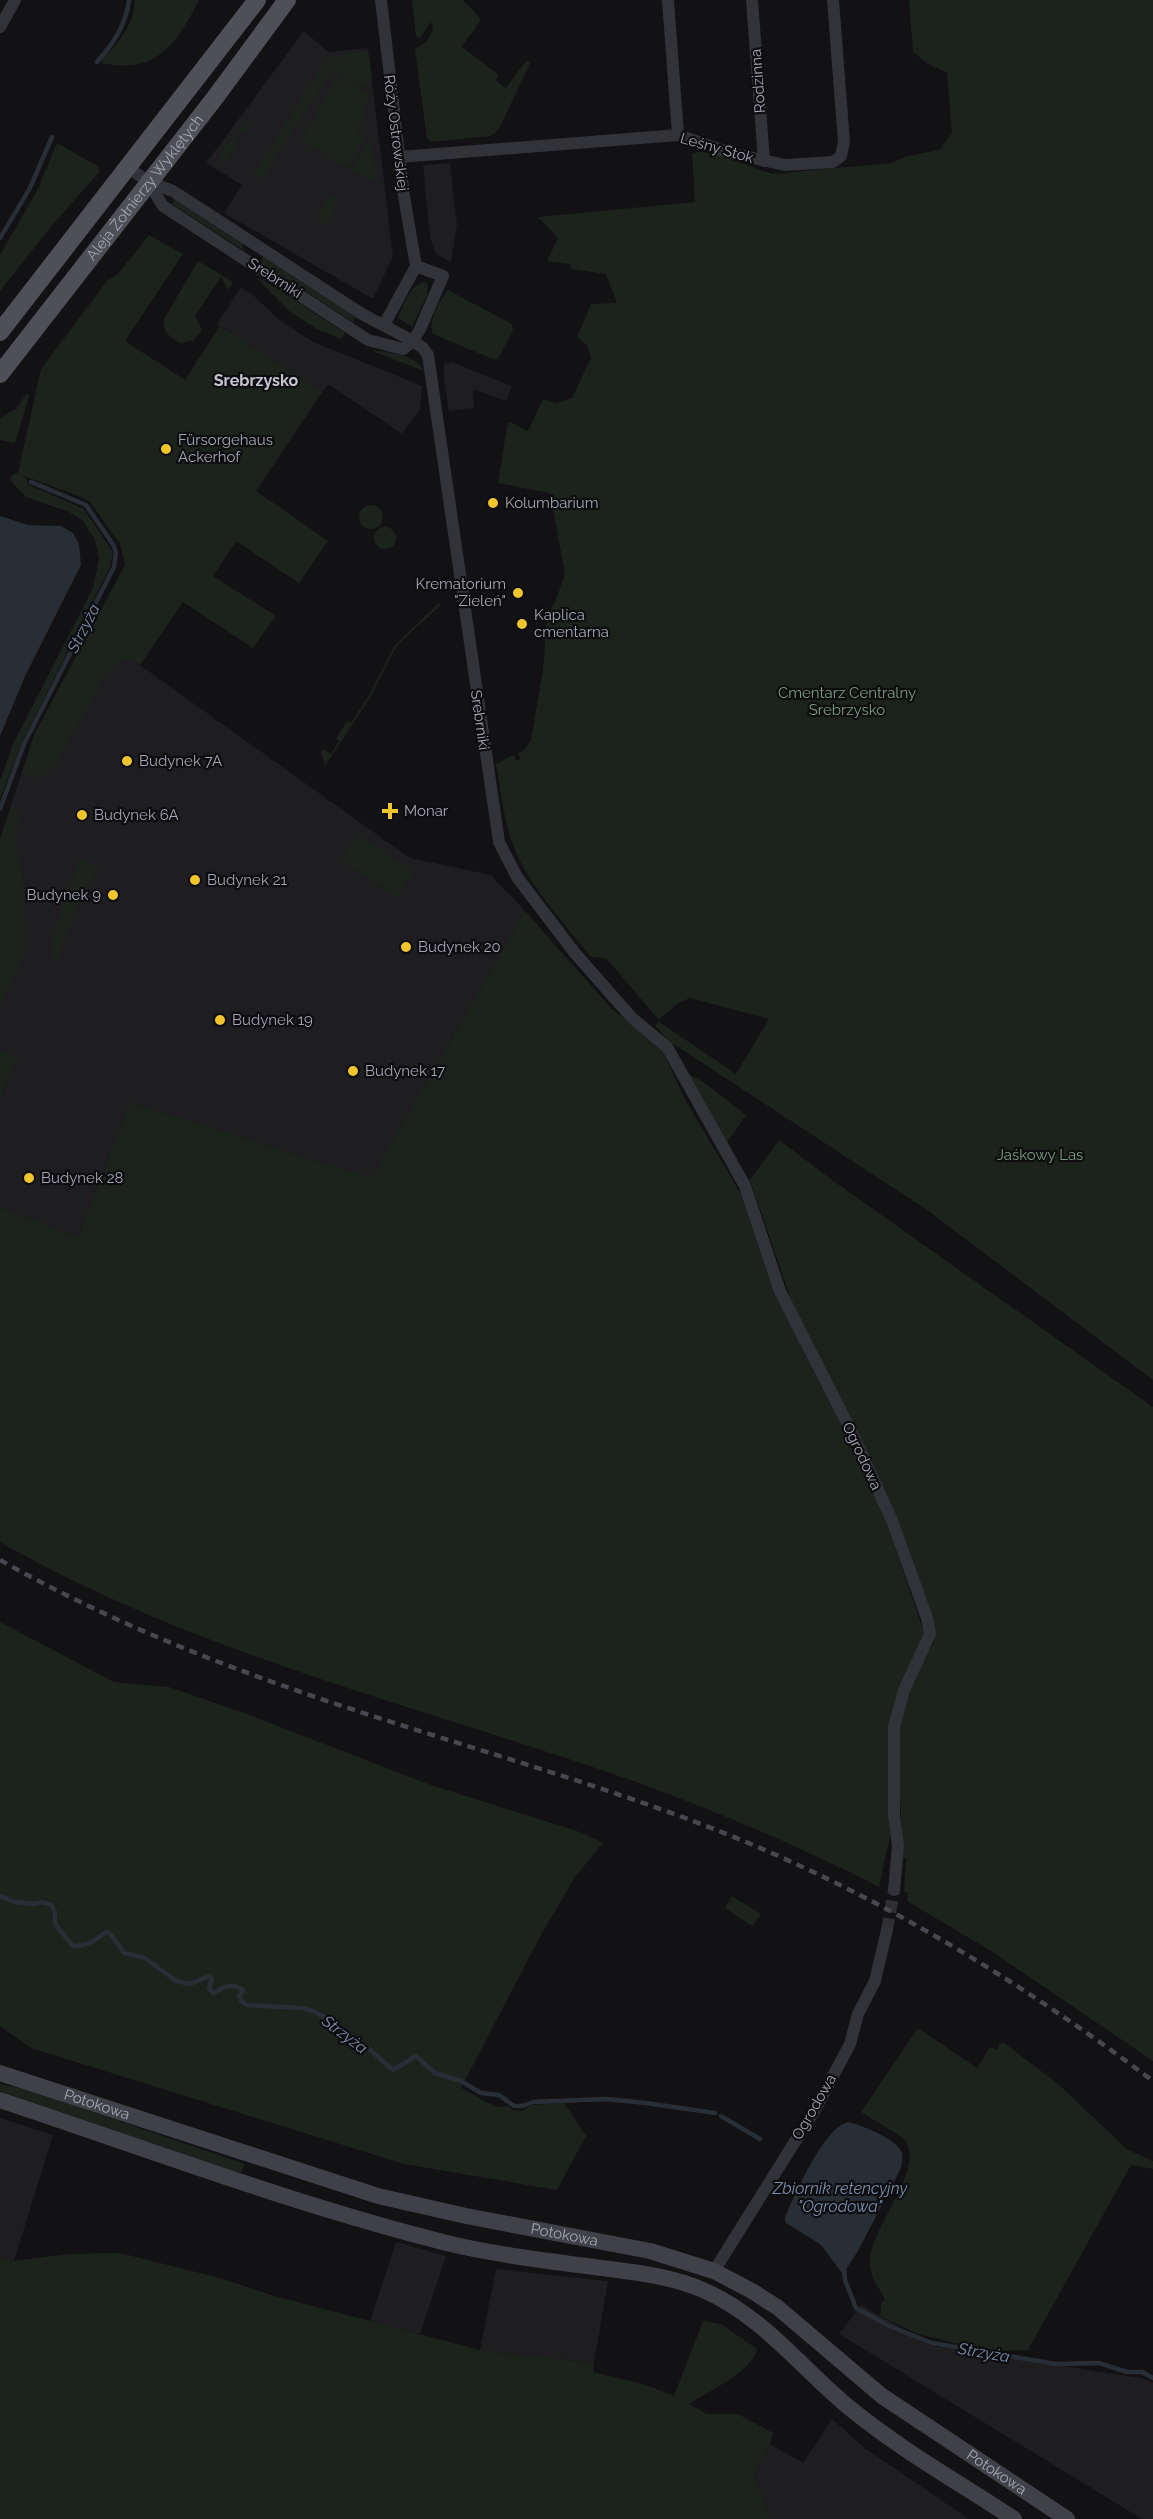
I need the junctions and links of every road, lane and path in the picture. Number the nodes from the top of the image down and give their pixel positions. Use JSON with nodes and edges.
{"nodes":[{"id":1,"x":15,"y":0,"type":"edge"},
{"id":2,"x":257,"y":0,"type":"edge"},
{"id":3,"x":286,"y":0,"type":"edge"},
{"id":4,"x":381,"y":0,"type":"edge"},
{"id":5,"x":668,"y":0,"type":"edge"},
{"id":6,"x":752,"y":0,"type":"edge"},
{"id":7,"x":833,"y":0,"type":"edge"},
{"id":8,"x":0,"y":27,"type":"edge"},
{"id":9,"x":678,"y":135,"type":"junction"},
{"id":10,"x":399,"y":157,"type":"junction"},
{"id":11,"x":764,"y":161,"type":"junction"},
{"id":12,"x":128,"y":167,"type":"junction"},
{"id":13,"x":148,"y":182,"type":"junction"},
{"id":14,"x":262,"y":249,"type":"junction"},
{"id":15,"x":252,"y":263,"type":"junction"},
{"id":16,"x":416,"y":266,"type":"junction"},
{"id":17,"x":384,"y":325,"type":"junction"},
{"id":18,"x":0,"y":332,"type":"edge"},
{"id":19,"x":412,"y":341,"type":"junction"},
{"id":20,"x":0,"y":374,"type":"edge"},
{"id":21,"x":667,"y":1047,"type":"joint"},
{"id":22,"x":894,"y":1890,"type":"tunnel mouth"},
{"id":23,"x":887,"y":1930,"type":"tunnel mouth"},
{"id":24,"x":0,"y":2073,"type":"edge"},
{"id":25,"x":0,"y":2100,"type":"edge"},
{"id":26,"x":257,"y":2158,"type":"junction"},
{"id":27,"x":247,"y":2184,"type":"junction"},
{"id":28,"x":714,"y":2271,"type":"junction"},
{"id":29,"x":793,"y":2319,"type":"junction"},
{"id":30,"x":777,"y":2340,"type":"junction"},
{"id":31,"x":1014,"y":2519,"type":"edge"},
{"id":32,"x":1067,"y":2519,"type":"edge"}],
"edges":[{"from":1,"to":8,"type":"street"},
{"from":2,"to":12,"type":"main road","name":"Aleja Żołnierzy Wyklętych"},
{"from":3,"to":13,"type":"main road","name":"Aleja Żołnierzy Wyklętych"},
{"from":4,"to":10,"type":"street","name":"Róży Ostrowskiej"},
{"from":5,"to":9,"type":"street"},
{"from":6,"to":11,"type":"street","name":"Rodzinna"},
{"from":7,"to":11,"type":"street","name":"Leśny Stok"},
{"from":9,"to":10,"type":"street","name":"Leśny Stok"},
{"from":9,"to":11,"type":"street","name":"Leśny Stok"},
{"from":10,"to":16,"type":"street","name":"Róży Ostrowskiej"},
{"from":12,"to":13,"type":"street","name":"Srebrniki"},
{"from":12,"to":18,"type":"main road","name":"Aleja Żołnierzy Wyklętych"},
{"from":13,"to":14,"type":"street","name":"Srebrniki"},
{"from":13,"to":15,"type":"street","name":"Srebrniki"},
{"from":13,"to":20,"type":"main road","name":"Aleja Żołnierzy Wyklętych"},
{"from":14,"to":15,"type":"street"},
{"from":14,"to":17,"type":"street","name":"Srebrniki"},
{"from":15,"to":19,"type":"street","name":"Srebrniki"},
{"from":16,"to":17,"type":"street"},
{"from":16,"to":19,"type":"street"},
{"from":17,"to":19,"type":"street","name":"Srebrniki"},
{"from":19,"to":21,"type":"street","name":"Srebrniki"},
{"from":21,"to":22,"type":"street","name":"Ogrodowa"},
{"from":23,"to":28,"type":"street","name":"Ogrodowa"},
{"from":24,"to":26,"type":"main road","name":"Potokowa"},
{"from":25,"to":27,"type":"main road","name":"Potokowa"},
{"from":26,"to":27,"type":"main road"},
{"from":26,"to":28,"type":"main road","name":"Potokowa"},
{"from":27,"to":30,"type":"main road","name":"Potokowa"},
{"from":28,"to":29,"type":"main road","name":"Potokowa"},
{"from":29,"to":30,"type":"main road"},
{"from":29,"to":32,"type":"main road","name":"Potokowa"},
{"from":30,"to":31,"type":"main road","name":"Potokowa"}]}
